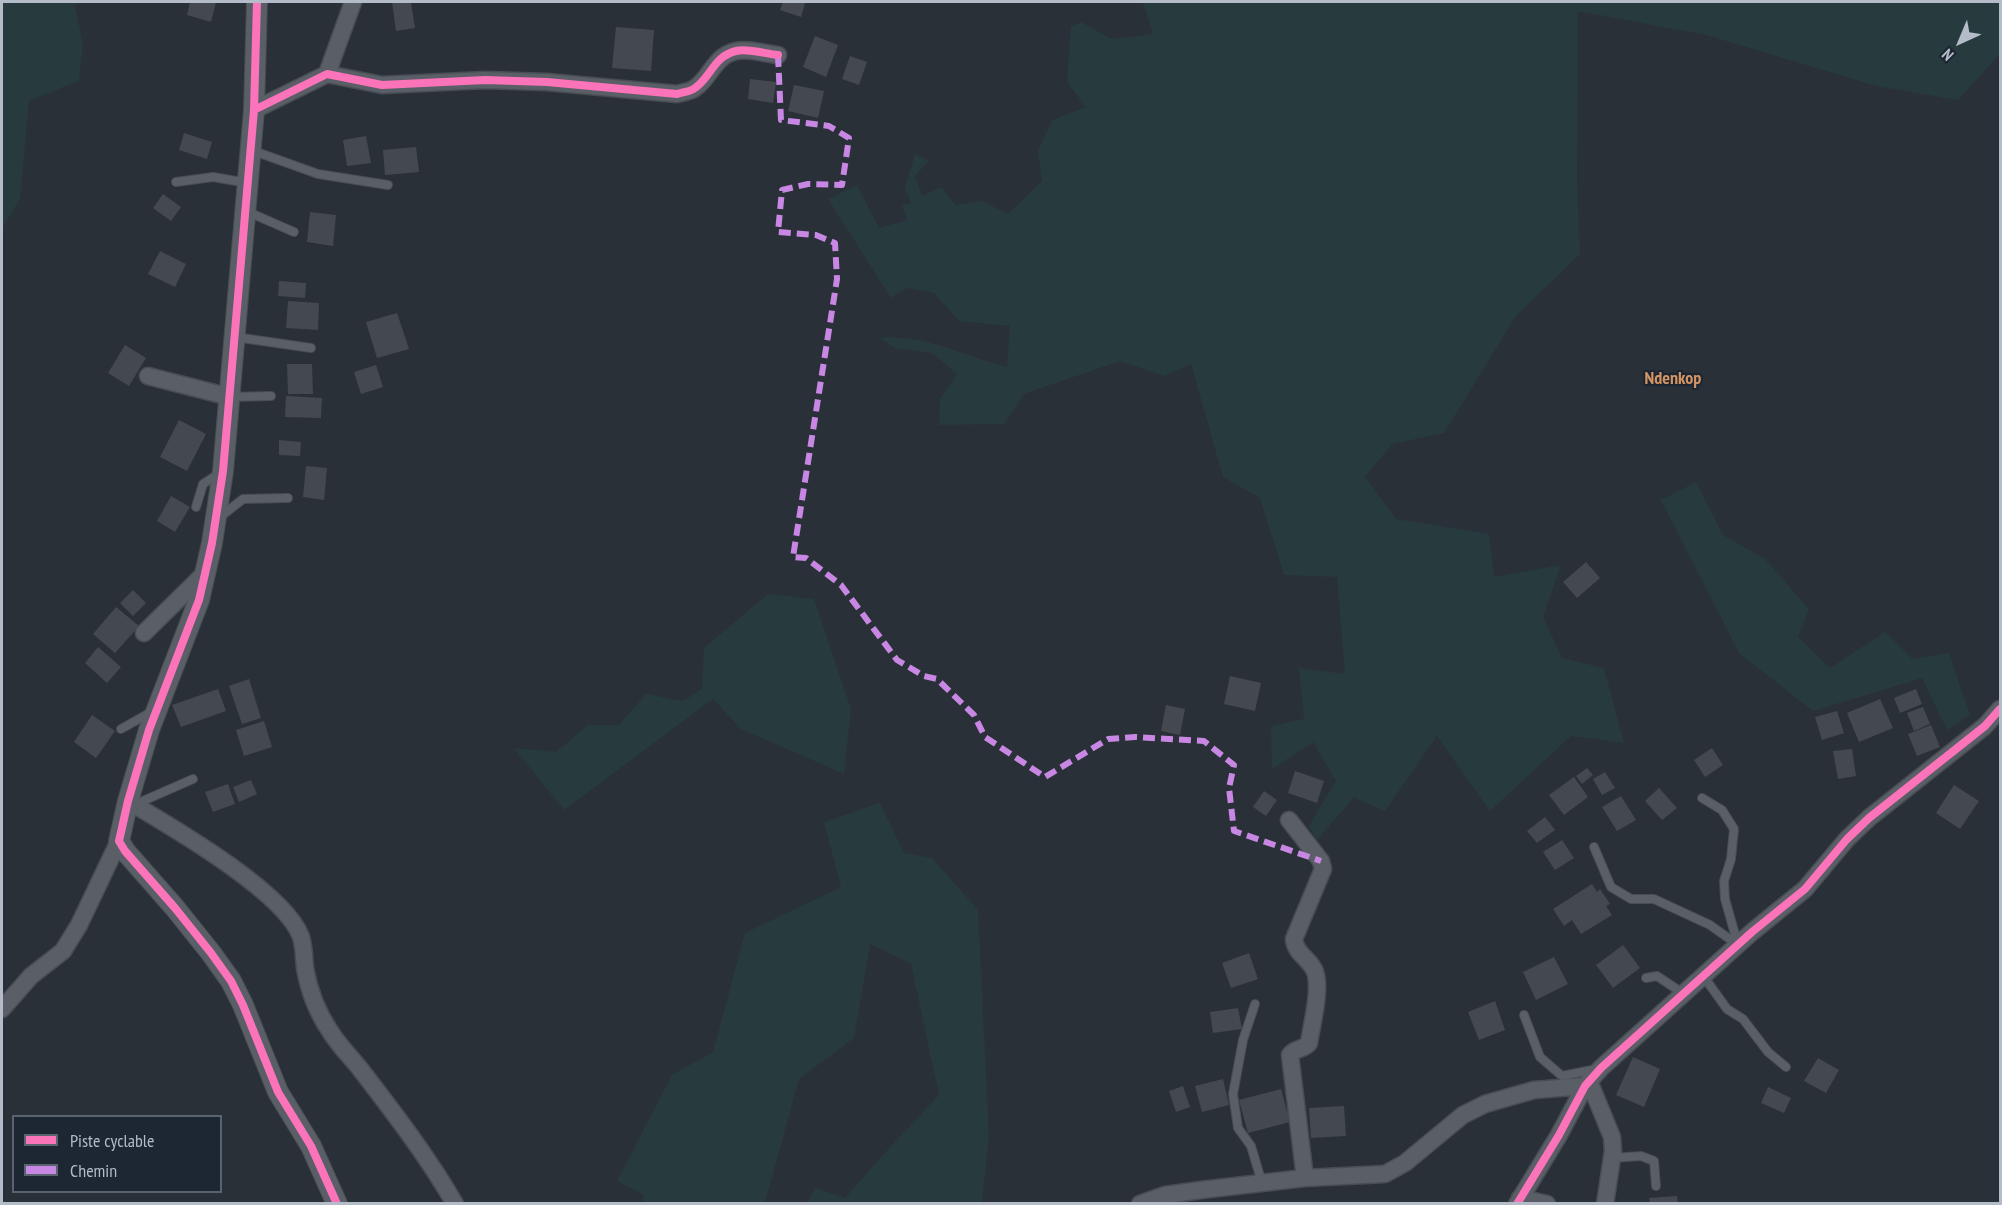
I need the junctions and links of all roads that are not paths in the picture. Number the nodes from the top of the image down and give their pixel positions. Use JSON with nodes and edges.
{"nodes":[{"id":1,"x":257,"y":2,"type":"edge"},
{"id":2,"x":353,"y":2,"type":"edge"},
{"id":3,"x":778,"y":56,"type":"dead end"},
{"id":4,"x":327,"y":74,"type":"junction"},
{"id":5,"x":255,"y":110,"type":"junction"},
{"id":6,"x":251,"y":150,"type":"junction"},
{"id":7,"x":176,"y":182,"type":"dead end"},
{"id":8,"x":248,"y":183,"type":"junction"},
{"id":9,"x":388,"y":185,"type":"dead end"},
{"id":10,"x":246,"y":212,"type":"junction"},
{"id":11,"x":294,"y":232,"type":"dead end"},
{"id":12,"x":235,"y":337,"type":"junction"},
{"id":13,"x":311,"y":348,"type":"dead end"},
{"id":14,"x":148,"y":376,"type":"dead end"},
{"id":15,"x":271,"y":396,"type":"dead end"},
{"id":16,"x":230,"y":397,"type":"junction"},
{"id":17,"x":223,"y":471,"type":"junction"},
{"id":18,"x":288,"y":498,"type":"dead end"},
{"id":19,"x":196,"y":507,"type":"dead end"},
{"id":20,"x":216,"y":520,"type":"junction"},
{"id":21,"x":205,"y":573,"type":"junction"},
{"id":22,"x":144,"y":633,"type":"dead end"},
{"id":23,"x":159,"y":707,"type":"junction"},
{"id":24,"x":2001,"y":709,"type":"edge"},
{"id":25,"x":121,"y":729,"type":"dead end"},
{"id":26,"x":193,"y":779,"type":"dead end"},
{"id":27,"x":1702,"y":798,"type":"dead end"},
{"id":28,"x":131,"y":803,"type":"junction"},
{"id":29,"x":1289,"y":820,"type":"dead end"},
{"id":30,"x":119,"y":841,"type":"junction"},
{"id":31,"x":1594,"y":848,"type":"dead end"},
{"id":32,"x":1738,"y":945,"type":"junction"},
{"id":33,"x":1704,"y":977,"type":"junction"},
{"id":34,"x":1646,"y":978,"type":"dead end"},
{"id":35,"x":1684,"y":994,"type":"junction"},
{"id":36,"x":1255,"y":1004,"type":"dead end"},
{"id":37,"x":2,"y":1008,"type":"edge"},
{"id":38,"x":1524,"y":1015,"type":"dead end"},
{"id":39,"x":1786,"y":1067,"type":"dead end"},
{"id":40,"x":1592,"y":1078,"type":"junction"},
{"id":41,"x":1612,"y":1158,"type":"junction"},
{"id":42,"x":1305,"y":1178,"type":"junction"},
{"id":43,"x":1262,"y":1183,"type":"junction"},
{"id":44,"x":1656,"y":1186,"type":"dead end"},
{"id":45,"x":1518,"y":1200,"type":"edge"},
{"id":46,"x":338,"y":1203,"type":"edge"},
{"id":47,"x":455,"y":1203,"type":"edge"},
{"id":48,"x":1140,"y":1203,"type":"edge"},
{"id":49,"x":1547,"y":1203,"type":"edge"},
{"id":50,"x":1605,"y":1203,"type":"edge"}],
"edges":[{"from":1,"to":5,"type":"street"},
{"from":2,"to":4,"type":"street"},
{"from":3,"to":4,"type":"street"},
{"from":4,"to":5,"type":"street"},
{"from":5,"to":6,"type":"street"},
{"from":6,"to":8,"type":"street"},
{"from":6,"to":9,"type":"lane"},
{"from":7,"to":8,"type":"lane"},
{"from":8,"to":10,"type":"street"},
{"from":10,"to":11,"type":"lane"},
{"from":10,"to":12,"type":"street"},
{"from":12,"to":13,"type":"lane"},
{"from":12,"to":16,"type":"street"},
{"from":14,"to":16,"type":"street"},
{"from":15,"to":16,"type":"lane"},
{"from":16,"to":17,"type":"street"},
{"from":17,"to":19,"type":"lane"},
{"from":17,"to":20,"type":"street"},
{"from":18,"to":20,"type":"lane"},
{"from":20,"to":21,"type":"street"},
{"from":21,"to":22,"type":"street"},
{"from":21,"to":23,"type":"street"},
{"from":23,"to":25,"type":"lane"},
{"from":23,"to":28,"type":"street"},
{"from":24,"to":32,"type":"street"},
{"from":26,"to":28,"type":"lane"},
{"from":27,"to":32,"type":"lane"},
{"from":28,"to":30,"type":"street"},
{"from":28,"to":47,"type":"street"},
{"from":29,"to":42,"type":"street"},
{"from":30,"to":37,"type":"street"},
{"from":30,"to":46,"type":"street"},
{"from":31,"to":32,"type":"lane"},
{"from":32,"to":33,"type":"street"},
{"from":33,"to":35,"type":"street"},
{"from":33,"to":39,"type":"lane"},
{"from":34,"to":35,"type":"lane"},
{"from":35,"to":40,"type":"street"},
{"from":36,"to":43,"type":"lane"},
{"from":38,"to":40,"type":"lane"},
{"from":40,"to":41,"type":"street"},
{"from":40,"to":42,"type":"street"},
{"from":40,"to":45,"type":"street"},
{"from":41,"to":44,"type":"lane"},
{"from":41,"to":50,"type":"street"},
{"from":42,"to":43,"type":"street"},
{"from":43,"to":48,"type":"street"},
{"from":45,"to":49,"type":"street"}]}
